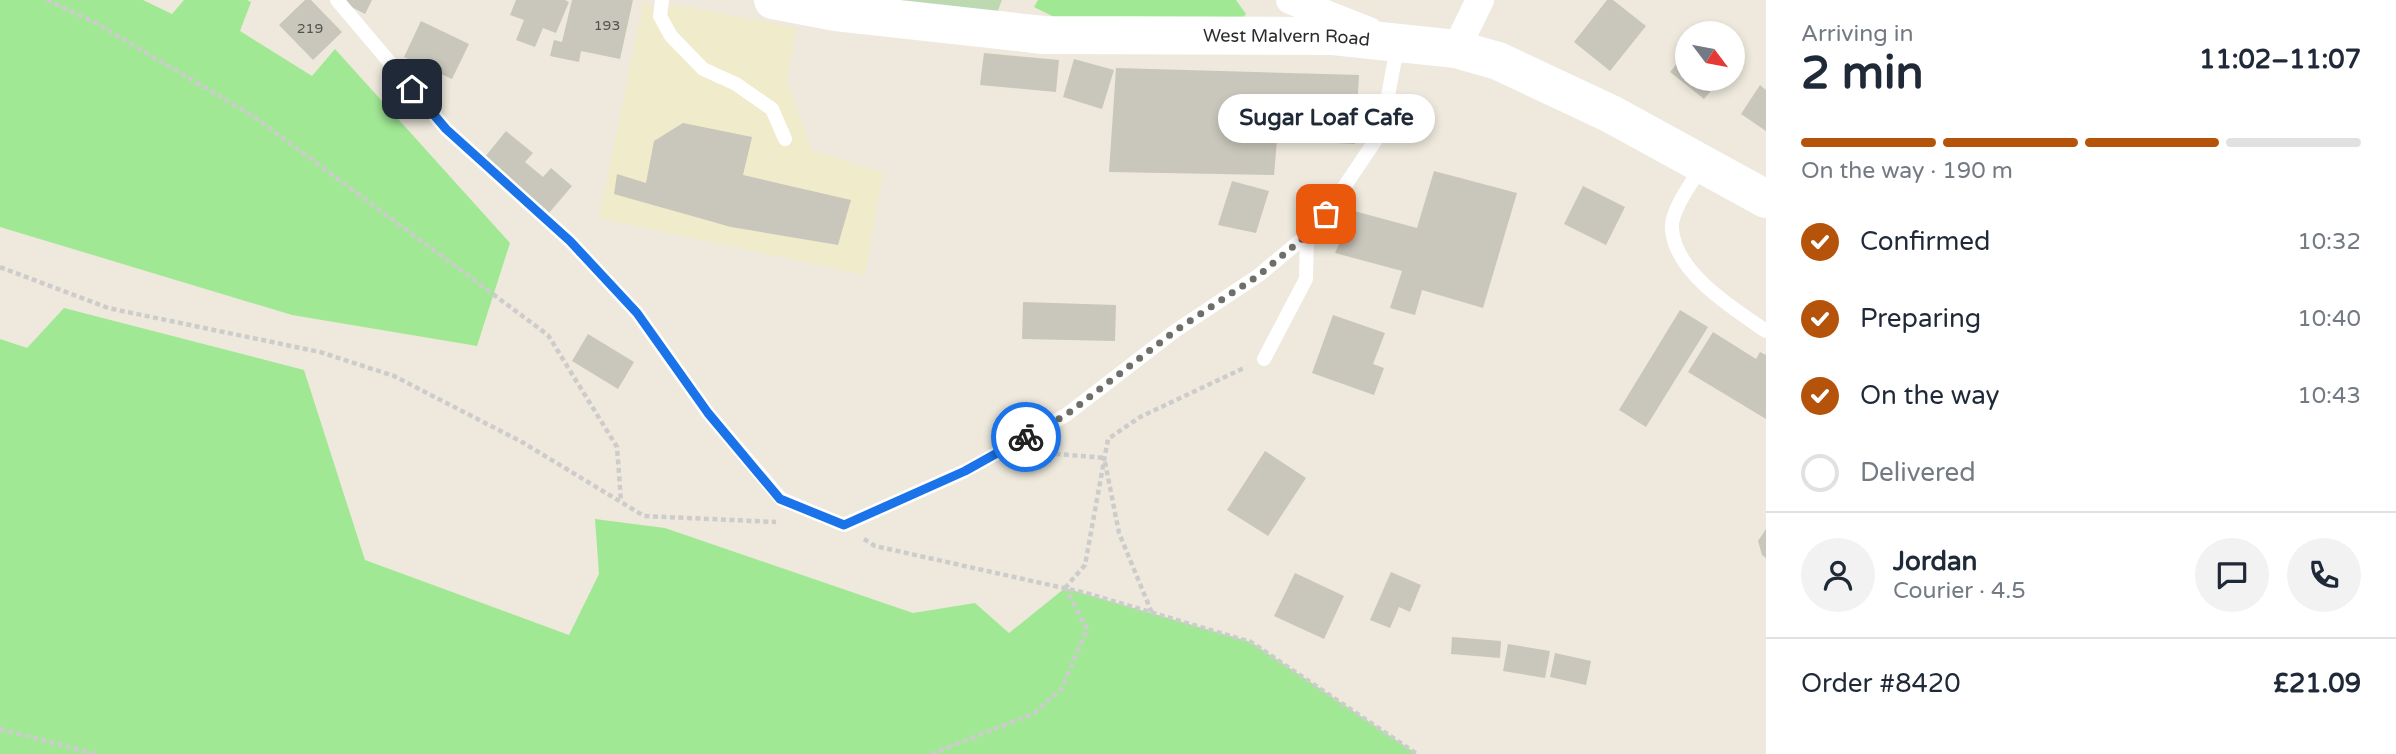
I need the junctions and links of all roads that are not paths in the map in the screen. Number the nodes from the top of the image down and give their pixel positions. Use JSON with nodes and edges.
{"nodes":[{"id":1,"x":337,"y":0,"type":"edge"},
{"id":2,"x":662,"y":0,"type":"edge"},
{"id":3,"x":773,"y":0,"type":"edge"},
{"id":4,"x":1290,"y":0,"type":"edge"},
{"id":5,"x":1480,"y":0,"type":"edge"},
{"id":6,"x":1398,"y":42,"type":"junction"},
{"id":7,"x":1456,"y":49,"type":"junction"},
{"id":8,"x":785,"y":139,"type":"dead end"},
{"id":9,"x":1703,"y":164,"type":"junction"},
{"id":10,"x":1766,"y":199,"type":"edge"},
{"id":11,"x":1307,"y":235,"type":"junction"},
{"id":12,"x":1766,"y":331,"type":"edge"},
{"id":13,"x":1264,"y":359,"type":"road end"}],
"edges":[{"from":1,"to":11,"type":"lane"},
{"from":2,"to":8,"type":"lane"},
{"from":3,"to":6,"type":"main road","name":"West Malvern Road"},
{"from":4,"to":6,"type":"street"},
{"from":5,"to":7,"type":"street"},
{"from":6,"to":7,"type":"main road","name":"West Malvern Road"},
{"from":6,"to":11,"type":"lane"},
{"from":7,"to":9,"type":"main road","name":"West Malvern Road"},
{"from":9,"to":10,"type":"main road","name":"West Malvern Road"},
{"from":9,"to":12,"type":"lane"},
{"from":11,"to":13,"type":"lane"}]}
